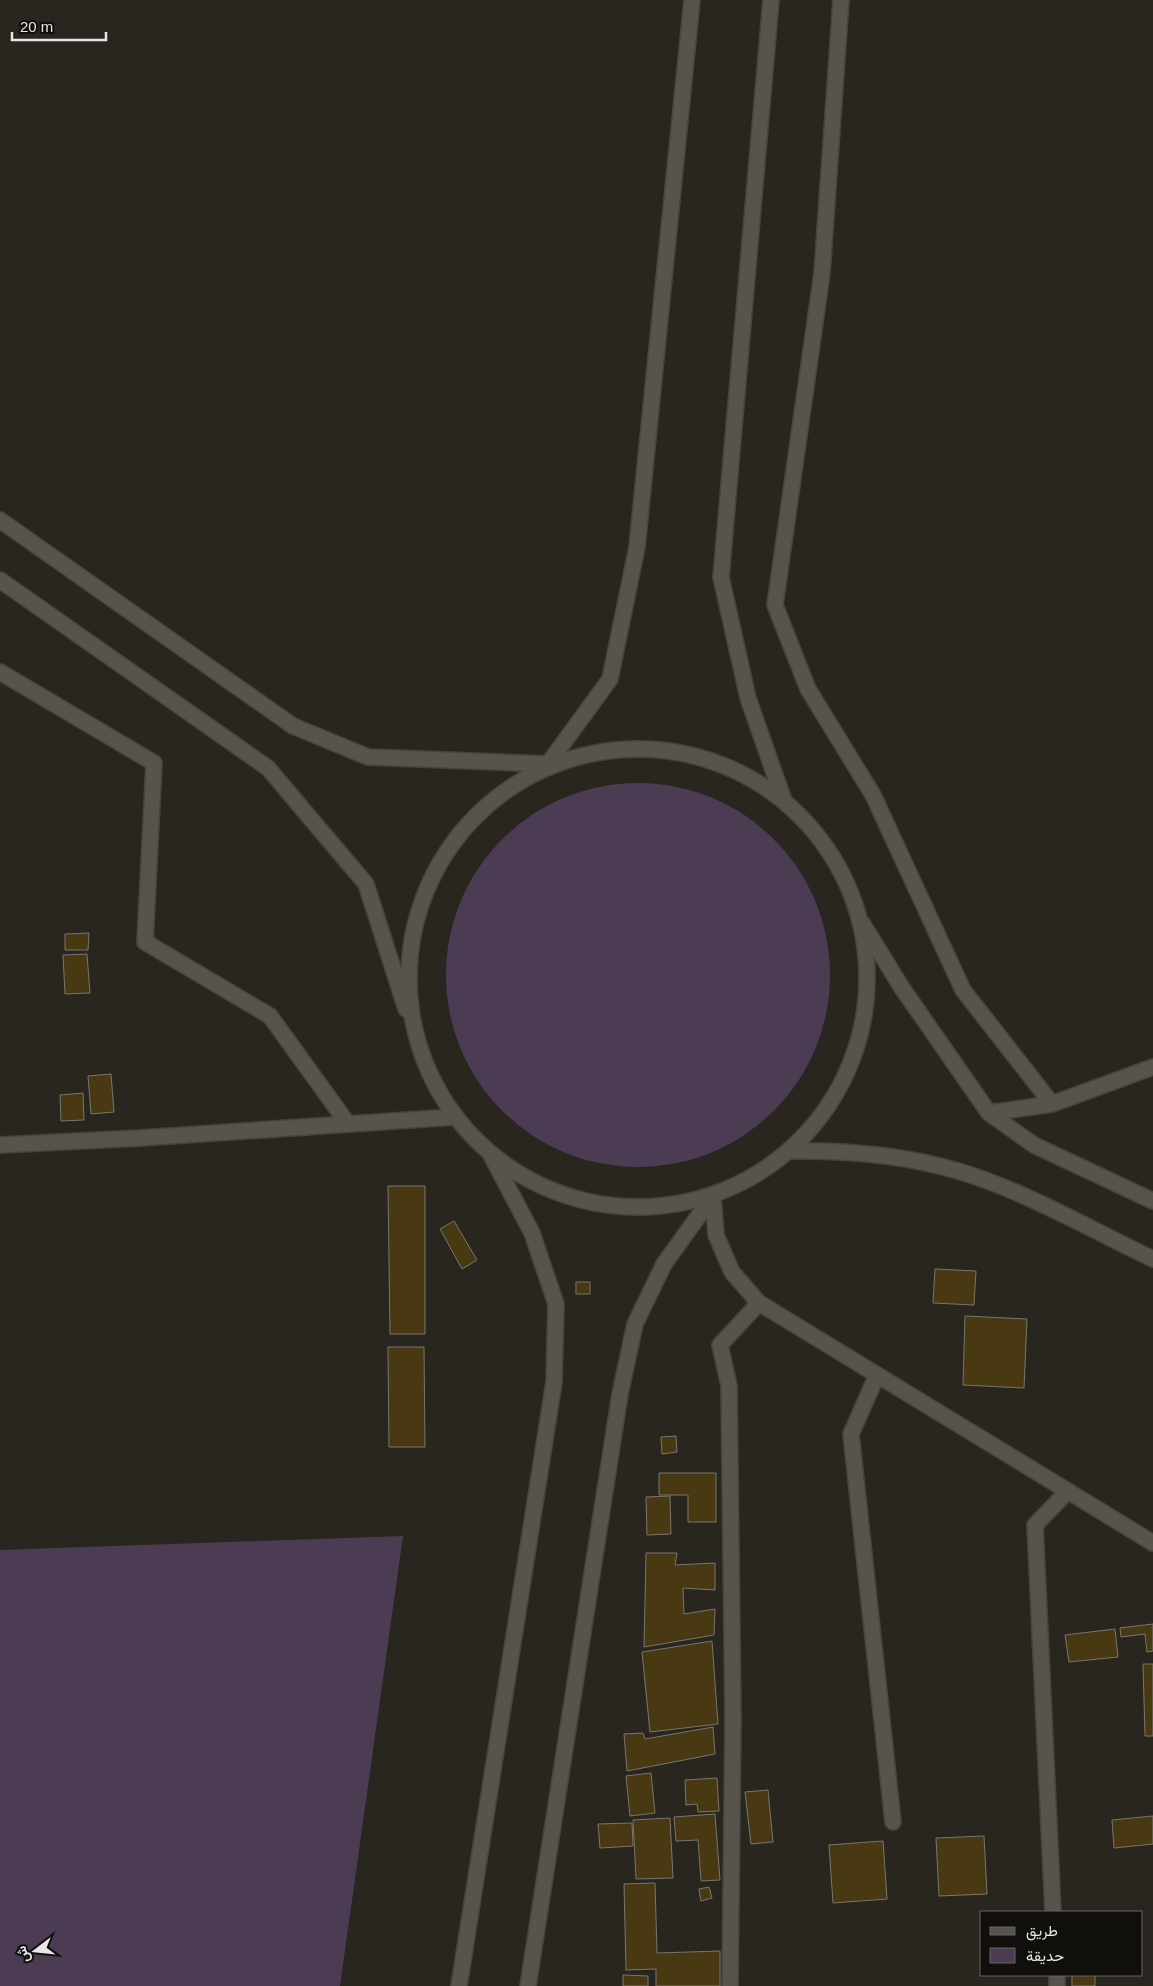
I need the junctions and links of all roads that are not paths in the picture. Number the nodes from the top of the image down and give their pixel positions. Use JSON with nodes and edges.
{"nodes":[{"id":1,"x":692,"y":0,"type":"edge"},
{"id":2,"x":771,"y":0,"type":"edge"},
{"id":3,"x":841,"y":0,"type":"edge"},
{"id":4,"x":0,"y":520,"type":"edge"},
{"id":5,"x":0,"y":580,"type":"edge"},
{"id":6,"x":0,"y":672,"type":"edge"},
{"id":7,"x":548,"y":764,"type":"junction"},
{"id":8,"x":783,"y":798,"type":"junction"},
{"id":9,"x":862,"y":923,"type":"junction"},
{"id":10,"x":421,"y":1056,"type":"junction"},
{"id":11,"x":1153,"y":1066,"type":"edge"},
{"id":12,"x":1052,"y":1104,"type":"junction"},
{"id":13,"x":989,"y":1113,"type":"junction"},
{"id":14,"x":454,"y":1117,"type":"junction"},
{"id":15,"x":348,"y":1124,"type":"junction"},
{"id":16,"x":0,"y":1144,"type":"edge"},
{"id":17,"x":788,"y":1151,"type":"junction"},
{"id":18,"x":491,"y":1155,"type":"junction"},
{"id":19,"x":713,"y":1196,"type":"junction"},
{"id":20,"x":1153,"y":1201,"type":"edge"},
{"id":21,"x":1153,"y":1259,"type":"edge"},
{"id":22,"x":759,"y":1303,"type":"junction"},
{"id":23,"x":877,"y":1375,"type":"junction"},
{"id":24,"x":1068,"y":1491,"type":"junction"},
{"id":25,"x":1153,"y":1543,"type":"edge"},
{"id":26,"x":893,"y":1822,"type":"dead end"},
{"id":27,"x":1053,"y":1911,"type":"edge"},
{"id":28,"x":459,"y":1986,"type":"edge"},
{"id":29,"x":528,"y":1986,"type":"edge"},
{"id":30,"x":730,"y":1986,"type":"edge"}],
"edges":[{"from":1,"to":7,"type":"main road"},
{"from":2,"to":8,"type":"main road"},
{"from":3,"to":12,"type":"main road"},
{"from":4,"to":7,"type":"main road"},
{"from":5,"to":10,"type":"main road"},
{"from":6,"to":15,"type":"main road"},
{"from":7,"to":8,"type":"main road"},
{"from":7,"to":10,"type":"main road"},
{"from":8,"to":9,"type":"main road"},
{"from":9,"to":13,"type":"main road"},
{"from":9,"to":17,"type":"main road"},
{"from":10,"to":14,"type":"main road"},
{"from":11,"to":12,"type":"main road"},
{"from":12,"to":13,"type":"main road"},
{"from":13,"to":20,"type":"main road"},
{"from":14,"to":15,"type":"main road"},
{"from":14,"to":18,"type":"main road"},
{"from":15,"to":16,"type":"main road"},
{"from":17,"to":19,"type":"main road"},
{"from":17,"to":21,"type":"main road"},
{"from":18,"to":19,"type":"main road"},
{"from":18,"to":28,"type":"main road"},
{"from":19,"to":22,"type":"main road"},
{"from":19,"to":29,"type":"main road"},
{"from":22,"to":23,"type":"main road"},
{"from":22,"to":30,"type":"main road"},
{"from":23,"to":24,"type":"main road"},
{"from":23,"to":26,"type":"main road"},
{"from":24,"to":25,"type":"main road"},
{"from":24,"to":27,"type":"main road"}]}
